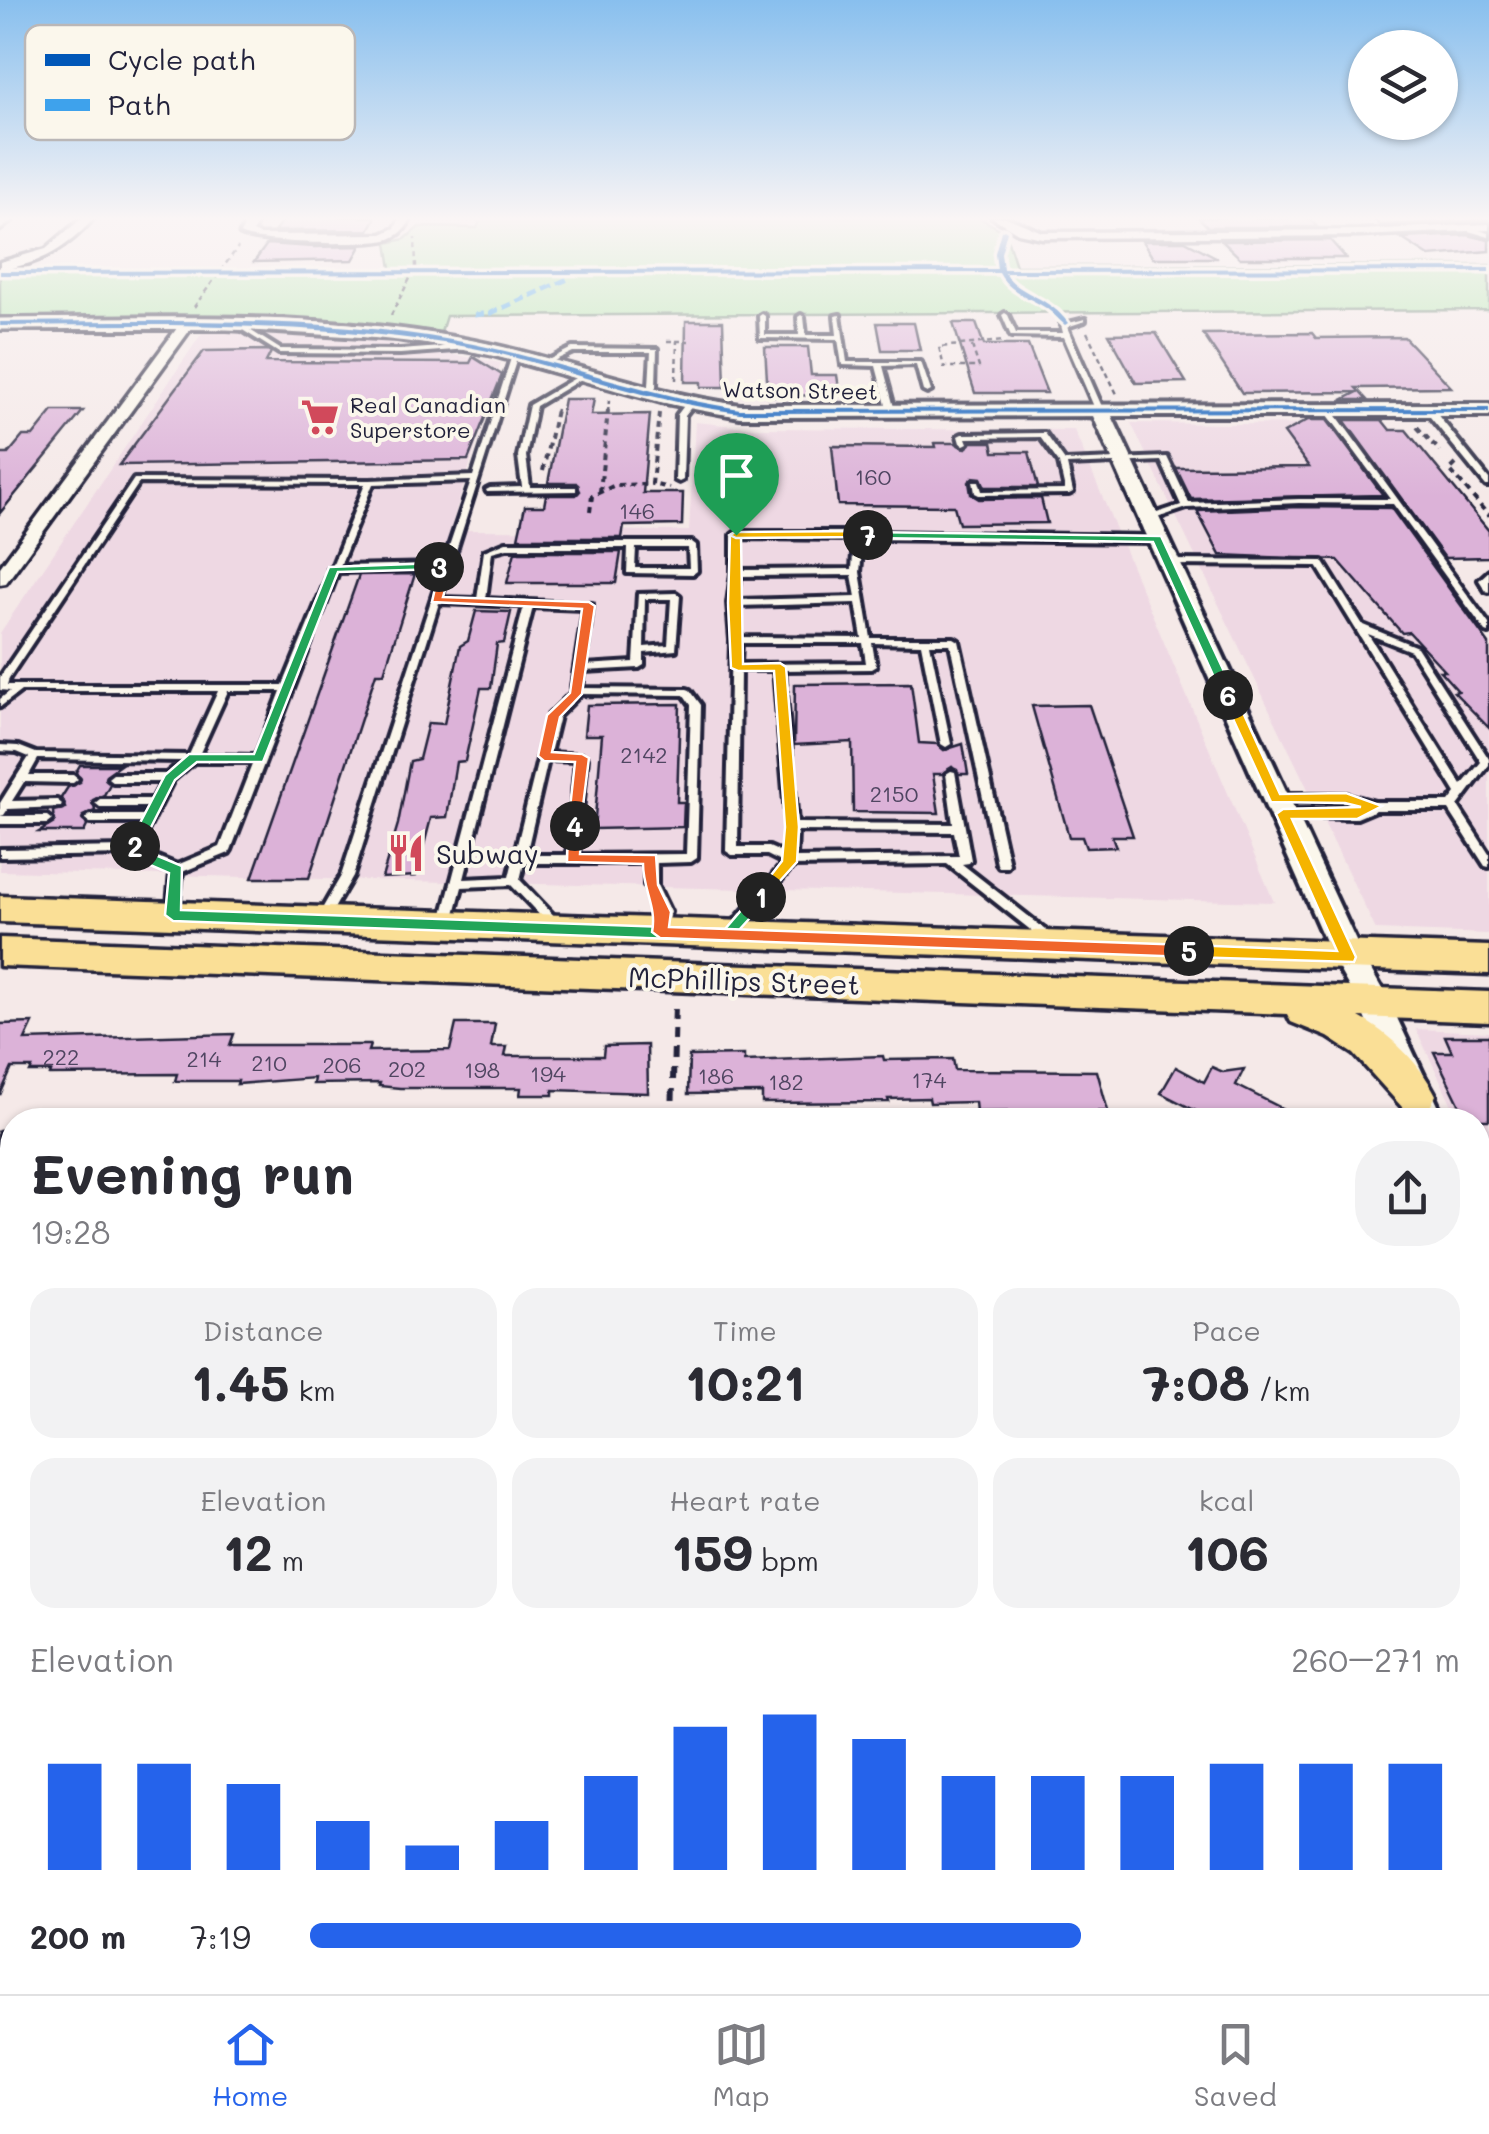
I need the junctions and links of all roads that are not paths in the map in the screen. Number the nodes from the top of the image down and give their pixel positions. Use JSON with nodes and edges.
{"nodes":[{"id":1,"x":1005,"y":315,"type":"dead end"},
{"id":2,"x":762,"y":316,"type":"dead end"},
{"id":3,"x":838,"y":316,"type":"dead end"},
{"id":4,"x":801,"y":317,"type":"dead end"},
{"id":5,"x":1082,"y":320,"type":"road end"},
{"id":6,"x":235,"y":323,"type":"junction"},
{"id":7,"x":0,"y":324,"type":"edge"},
{"id":8,"x":185,"y":324,"type":"junction"},
{"id":9,"x":1067,"y":335,"type":"junction"},
{"id":10,"x":802,"y":336,"type":"junction"},
{"id":11,"x":841,"y":336,"type":"junction"},
{"id":12,"x":474,"y":346,"type":"junction"},
{"id":13,"x":515,"y":355,"type":"junction"},
{"id":14,"x":545,"y":363,"type":"junction"},
{"id":15,"x":879,"y":364,"type":"junction"},
{"id":16,"x":584,"y":376,"type":"junction"},
{"id":17,"x":927,"y":391,"type":"dead end"},
{"id":18,"x":642,"y":394,"type":"junction"},
{"id":19,"x":689,"y":405,"type":"junction"},
{"id":20,"x":1110,"y":405,"type":"junction"},
{"id":21,"x":1429,"y":410,"type":"junction"},
{"id":22,"x":1489,"y":410,"type":"edge"},
{"id":23,"x":891,"y":411,"type":"junction"},
{"id":24,"x":1330,"y":411,"type":"junction"},
{"id":25,"x":963,"y":439,"type":"dead end"},
{"id":26,"x":1121,"y":461,"type":"junction"},
{"id":27,"x":1062,"y":463,"type":"junction"},
{"id":28,"x":476,"y":478,"type":"junction"},
{"id":29,"x":370,"y":482,"type":"junction"},
{"id":30,"x":680,"y":484,"type":"road end"},
{"id":31,"x":1489,"y":484,"type":"edge"},
{"id":32,"x":978,"y":488,"type":"dead end"},
{"id":33,"x":573,"y":489,"type":"dead end"},
{"id":34,"x":490,"y":490,"type":"dead end"},
{"id":35,"x":526,"y":490,"type":"junction"},
{"id":36,"x":1396,"y":502,"type":"junction"},
{"id":37,"x":1186,"y":506,"type":"junction"},
{"id":38,"x":1152,"y":529,"type":"junction"},
{"id":39,"x":859,"y":535,"type":"junction"},
{"id":40,"x":632,"y":545,"type":"junction"},
{"id":41,"x":1168,"y":563,"type":"junction"},
{"id":42,"x":446,"y":566,"type":"junction"},
{"id":43,"x":333,"y":569,"type":"junction"},
{"id":44,"x":856,"y":572,"type":"junction"},
{"id":45,"x":736,"y":573,"type":"junction"},
{"id":46,"x":1489,"y":574,"type":"edge"},
{"id":47,"x":0,"y":579,"type":"edge"},
{"id":48,"x":1489,"y":589,"type":"edge"},
{"id":49,"x":436,"y":600,"type":"junction"},
{"id":50,"x":861,"y":600,"type":"junction"},
{"id":51,"x":482,"y":602,"type":"junction"},
{"id":52,"x":734,"y":603,"type":"junction"},
{"id":53,"x":528,"y":604,"type":"junction"},
{"id":54,"x":1360,"y":627,"type":"junction"},
{"id":55,"x":1489,"y":630,"type":"edge"},
{"id":56,"x":736,"y":640,"type":"junction"},
{"id":57,"x":868,"y":641,"type":"junction"},
{"id":58,"x":925,"y":642,"type":"junction"},
{"id":59,"x":640,"y":650,"type":"junction"},
{"id":60,"x":780,"y":667,"type":"junction"},
{"id":61,"x":580,"y":668,"type":"junction"},
{"id":62,"x":738,"y":668,"type":"junction"},
{"id":63,"x":224,"y":688,"type":"junction"},
{"id":64,"x":287,"y":688,"type":"junction"},
{"id":65,"x":1,"y":689,"type":"edge"},
{"id":66,"x":17,"y":690,"type":"junction"},
{"id":67,"x":576,"y":690,"type":"junction"},
{"id":68,"x":0,"y":704,"type":"edge"},
{"id":69,"x":946,"y":744,"type":"dead end"},
{"id":70,"x":0,"y":748,"type":"edge"},
{"id":71,"x":34,"y":756,"type":"junction"},
{"id":72,"x":544,"y":756,"type":"junction"},
{"id":73,"x":194,"y":758,"type":"junction"},
{"id":74,"x":258,"y":759,"type":"junction"},
{"id":75,"x":951,"y":774,"type":"dead end"},
{"id":76,"x":21,"y":778,"type":"junction"},
{"id":77,"x":72,"y":778,"type":"dead end"},
{"id":78,"x":114,"y":778,"type":"dead end"},
{"id":79,"x":170,"y":778,"type":"junction"},
{"id":80,"x":1460,"y":792,"type":"junction"},
{"id":81,"x":100,"y":803,"type":"dead end"},
{"id":82,"x":155,"y":803,"type":"junction"},
{"id":83,"x":58,"y":804,"type":"dead end"},
{"id":84,"x":1279,"y":806,"type":"junction"},
{"id":85,"x":1452,"y":806,"type":"junction"},
{"id":86,"x":2,"y":809,"type":"edge"},
{"id":87,"x":90,"y":819,"type":"dead end"},
{"id":88,"x":148,"y":819,"type":"junction"},
{"id":89,"x":0,"y":820,"type":"edge"},
{"id":90,"x":47,"y":820,"type":"dead end"},
{"id":91,"x":792,"y":827,"type":"junction"},
{"id":92,"x":959,"y":828,"type":"junction"},
{"id":93,"x":132,"y":852,"type":"junction"},
{"id":94,"x":0,"y":853,"type":"edge"},
{"id":95,"x":520,"y":859,"type":"junction"},
{"id":96,"x":572,"y":859,"type":"junction"},
{"id":97,"x":650,"y":859,"type":"junction"},
{"id":98,"x":950,"y":860,"type":"junction"},
{"id":99,"x":790,"y":862,"type":"junction"},
{"id":100,"x":1489,"y":863,"type":"edge"},
{"id":101,"x":1003,"y":864,"type":"dead end"},
{"id":102,"x":177,"y":870,"type":"junction"},
{"id":103,"x":514,"y":881,"type":"junction"},
{"id":104,"x":457,"y":883,"type":"junction"},
{"id":105,"x":2,"y":913,"type":"edge"},
{"id":106,"x":173,"y":915,"type":"junction"},
{"id":107,"x":321,"y":920,"type":"junction"},
{"id":108,"x":446,"y":925,"type":"junction"},
{"id":109,"x":493,"y":926,"type":"junction"},
{"id":110,"x":560,"y":929,"type":"junction"},
{"id":111,"x":660,"y":932,"type":"junction"},
{"id":112,"x":729,"y":935,"type":"junction"},
{"id":113,"x":1062,"y":947,"type":"junction"},
{"id":114,"x":0,"y":952,"type":"edge"},
{"id":115,"x":1348,"y":957,"type":"junction"},
{"id":116,"x":1489,"y":960,"type":"edge"},
{"id":117,"x":308,"y":964,"type":"junction"},
{"id":118,"x":480,"y":970,"type":"junction"},
{"id":119,"x":1269,"y":999,"type":"junction"},
{"id":120,"x":1374,"y":1003,"type":"junction"},
{"id":121,"x":1489,"y":1007,"type":"edge"},
{"id":122,"x":1421,"y":1108,"type":"edge"}],
"edges":[{"from":1,"to":9,"type":"lane"},
{"from":2,"to":10,"type":"lane"},
{"from":3,"to":11,"type":"lane"},
{"from":4,"to":10,"type":"lane"},
{"from":5,"to":9,"type":"lane"},
{"from":6,"to":8,"type":"street","name":"Watson Street"},
{"from":6,"to":12,"type":"street","name":"Watson Street"},
{"from":6,"to":12,"type":"lane"},
{"from":7,"to":8,"type":"street","name":"Watson Street"},
{"from":8,"to":47,"type":"street"},
{"from":9,"to":20,"type":"lane"},
{"from":10,"to":11,"type":"lane"},
{"from":11,"to":15,"type":"lane"},
{"from":12,"to":13,"type":"street","name":"Watson Street"},
{"from":13,"to":14,"type":"street","name":"Watson Street"},
{"from":13,"to":28,"type":"lane"},
{"from":14,"to":16,"type":"street","name":"Watson Street"},
{"from":14,"to":18,"type":"lane"},
{"from":15,"to":17,"type":"lane"},
{"from":15,"to":23,"type":"lane"},
{"from":16,"to":18,"type":"street","name":"Watson Street"},
{"from":16,"to":35,"type":"lane"},
{"from":18,"to":19,"type":"street","name":"Watson Street"},
{"from":19,"to":23,"type":"street","name":"Watson Street"},
{"from":19,"to":30,"type":"lane"},
{"from":20,"to":23,"type":"street","name":"Watson Street"},
{"from":20,"to":24,"type":"street","name":"Watson Street"},
{"from":20,"to":26,"type":"street"},
{"from":21,"to":22,"type":"street","name":"Watson Street"},
{"from":21,"to":24,"type":"street","name":"Watson Street"},
{"from":21,"to":31,"type":"lane"},
{"from":24,"to":36,"type":"lane"},
{"from":25,"to":27,"type":"lane"},
{"from":26,"to":27,"type":"lane"},
{"from":26,"to":37,"type":"lane"},
{"from":26,"to":38,"type":"street"},
{"from":27,"to":32,"type":"lane"},
{"from":28,"to":29,"type":"lane"},
{"from":28,"to":42,"type":"lane"},
{"from":29,"to":43,"type":"lane"},
{"from":29,"to":65,"type":"lane"},
{"from":33,"to":35,"type":"lane"},
{"from":34,"to":35,"type":"lane"},
{"from":36,"to":37,"type":"lane"},
{"from":36,"to":55,"type":"lane"},
{"from":37,"to":38,"type":"lane"},
{"from":38,"to":39,"type":"lane"},
{"from":38,"to":41,"type":"street"},
{"from":39,"to":44,"type":"lane"},
{"from":39,"to":45,"type":"lane"},
{"from":40,"to":40,"type":"lane"},
{"from":40,"to":51,"type":"lane"},
{"from":41,"to":54,"type":"lane"},
{"from":41,"to":84,"type":"street"},
{"from":42,"to":43,"type":"lane"},
{"from":42,"to":49,"type":"lane"},
{"from":43,"to":64,"type":"lane"},
{"from":44,"to":45,"type":"lane"},
{"from":44,"to":50,"type":"lane"},
{"from":45,"to":52,"type":"lane"},
{"from":46,"to":48,"type":"lane"},
{"from":49,"to":51,"type":"lane"},
{"from":49,"to":107,"type":"lane"},
{"from":50,"to":52,"type":"lane"},
{"from":50,"to":57,"type":"lane"},
{"from":51,"to":53,"type":"lane"},
{"from":52,"to":56,"type":"lane"},
{"from":53,"to":61,"type":"lane"},
{"from":53,"to":104,"type":"lane"},
{"from":54,"to":80,"type":"lane"},
{"from":54,"to":80,"type":"lane"},
{"from":56,"to":57,"type":"lane"},
{"from":56,"to":62,"type":"lane"},
{"from":57,"to":58,"type":"lane"},
{"from":57,"to":60,"type":"lane"},
{"from":58,"to":69,"type":"lane"},
{"from":58,"to":101,"type":"lane"},
{"from":59,"to":59,"type":"lane"},
{"from":59,"to":61,"type":"lane"},
{"from":60,"to":62,"type":"lane"},
{"from":60,"to":91,"type":"lane"},
{"from":61,"to":67,"type":"lane"},
{"from":62,"to":99,"type":"lane"},
{"from":63,"to":64,"type":"lane"},
{"from":63,"to":66,"type":"lane"},
{"from":63,"to":73,"type":"lane"},
{"from":64,"to":74,"type":"lane"},
{"from":65,"to":66,"type":"lane"},
{"from":66,"to":68,"type":"lane"},
{"from":67,"to":72,"type":"lane"},
{"from":67,"to":97,"type":"lane"},
{"from":70,"to":71,"type":"lane"},
{"from":71,"to":73,"type":"lane"},
{"from":71,"to":76,"type":"lane"},
{"from":72,"to":95,"type":"lane"},
{"from":72,"to":96,"type":"lane"},
{"from":73,"to":74,"type":"lane"},
{"from":73,"to":79,"type":"lane"},
{"from":74,"to":102,"type":"lane"},
{"from":75,"to":92,"type":"lane"},
{"from":76,"to":77,"type":"lane"},
{"from":76,"to":86,"type":"lane"},
{"from":78,"to":79,"type":"lane"},
{"from":79,"to":82,"type":"lane"},
{"from":80,"to":85,"type":"lane"},
{"from":81,"to":82,"type":"lane"},
{"from":82,"to":88,"type":"lane"},
{"from":83,"to":86,"type":"lane"},
{"from":84,"to":85,"type":"lane"},
{"from":84,"to":115,"type":"street"},
{"from":85,"to":100,"type":"lane"},
{"from":87,"to":88,"type":"lane"},
{"from":88,"to":93,"type":"lane"},
{"from":89,"to":90,"type":"lane"},
{"from":91,"to":92,"type":"lane"},
{"from":91,"to":99,"type":"lane"},
{"from":92,"to":98,"type":"lane"},
{"from":93,"to":94,"type":"lane"},
{"from":93,"to":102,"type":"lane"},
{"from":95,"to":96,"type":"lane"},
{"from":95,"to":103,"type":"lane"},
{"from":96,"to":97,"type":"lane"},
{"from":97,"to":111,"type":"lane"},
{"from":98,"to":99,"type":"lane"},
{"from":98,"to":113,"type":"lane"},
{"from":99,"to":112,"type":"lane"},
{"from":102,"to":106,"type":"lane"},
{"from":103,"to":104,"type":"lane"},
{"from":103,"to":110,"type":"lane"},
{"from":104,"to":108,"type":"lane"},
{"from":105,"to":106,"type":"main road","name":"McPhillips Street"},
{"from":106,"to":107,"type":"main road","name":"McPhillips Street"},
{"from":107,"to":108,"type":"main road","name":"McPhillips Street"},
{"from":107,"to":117,"type":"main road"},
{"from":108,"to":109,"type":"main road","name":"McPhillips Street"},
{"from":109,"to":110,"type":"main road","name":"McPhillips Street"},
{"from":109,"to":118,"type":"main road"},
{"from":110,"to":111,"type":"main road","name":"McPhillips Street"},
{"from":111,"to":112,"type":"main road","name":"McPhillips Street"},
{"from":112,"to":113,"type":"main road","name":"McPhillips Street"},
{"from":113,"to":115,"type":"main road","name":"McPhillips Street"},
{"from":114,"to":117,"type":"main road","name":"McPhillips Street"},
{"from":115,"to":116,"type":"main road","name":"McPhillips Street"},
{"from":115,"to":120,"type":"street"},
{"from":117,"to":118,"type":"main road","name":"McPhillips Street"},
{"from":118,"to":119,"type":"main road","name":"McPhillips Street"},
{"from":119,"to":120,"type":"main road","name":"McPhillips Street"},
{"from":119,"to":122,"type":"main road"},
{"from":120,"to":121,"type":"main road","name":"McPhillips Street"},
{"from":120,"to":122,"type":"street"}]}
